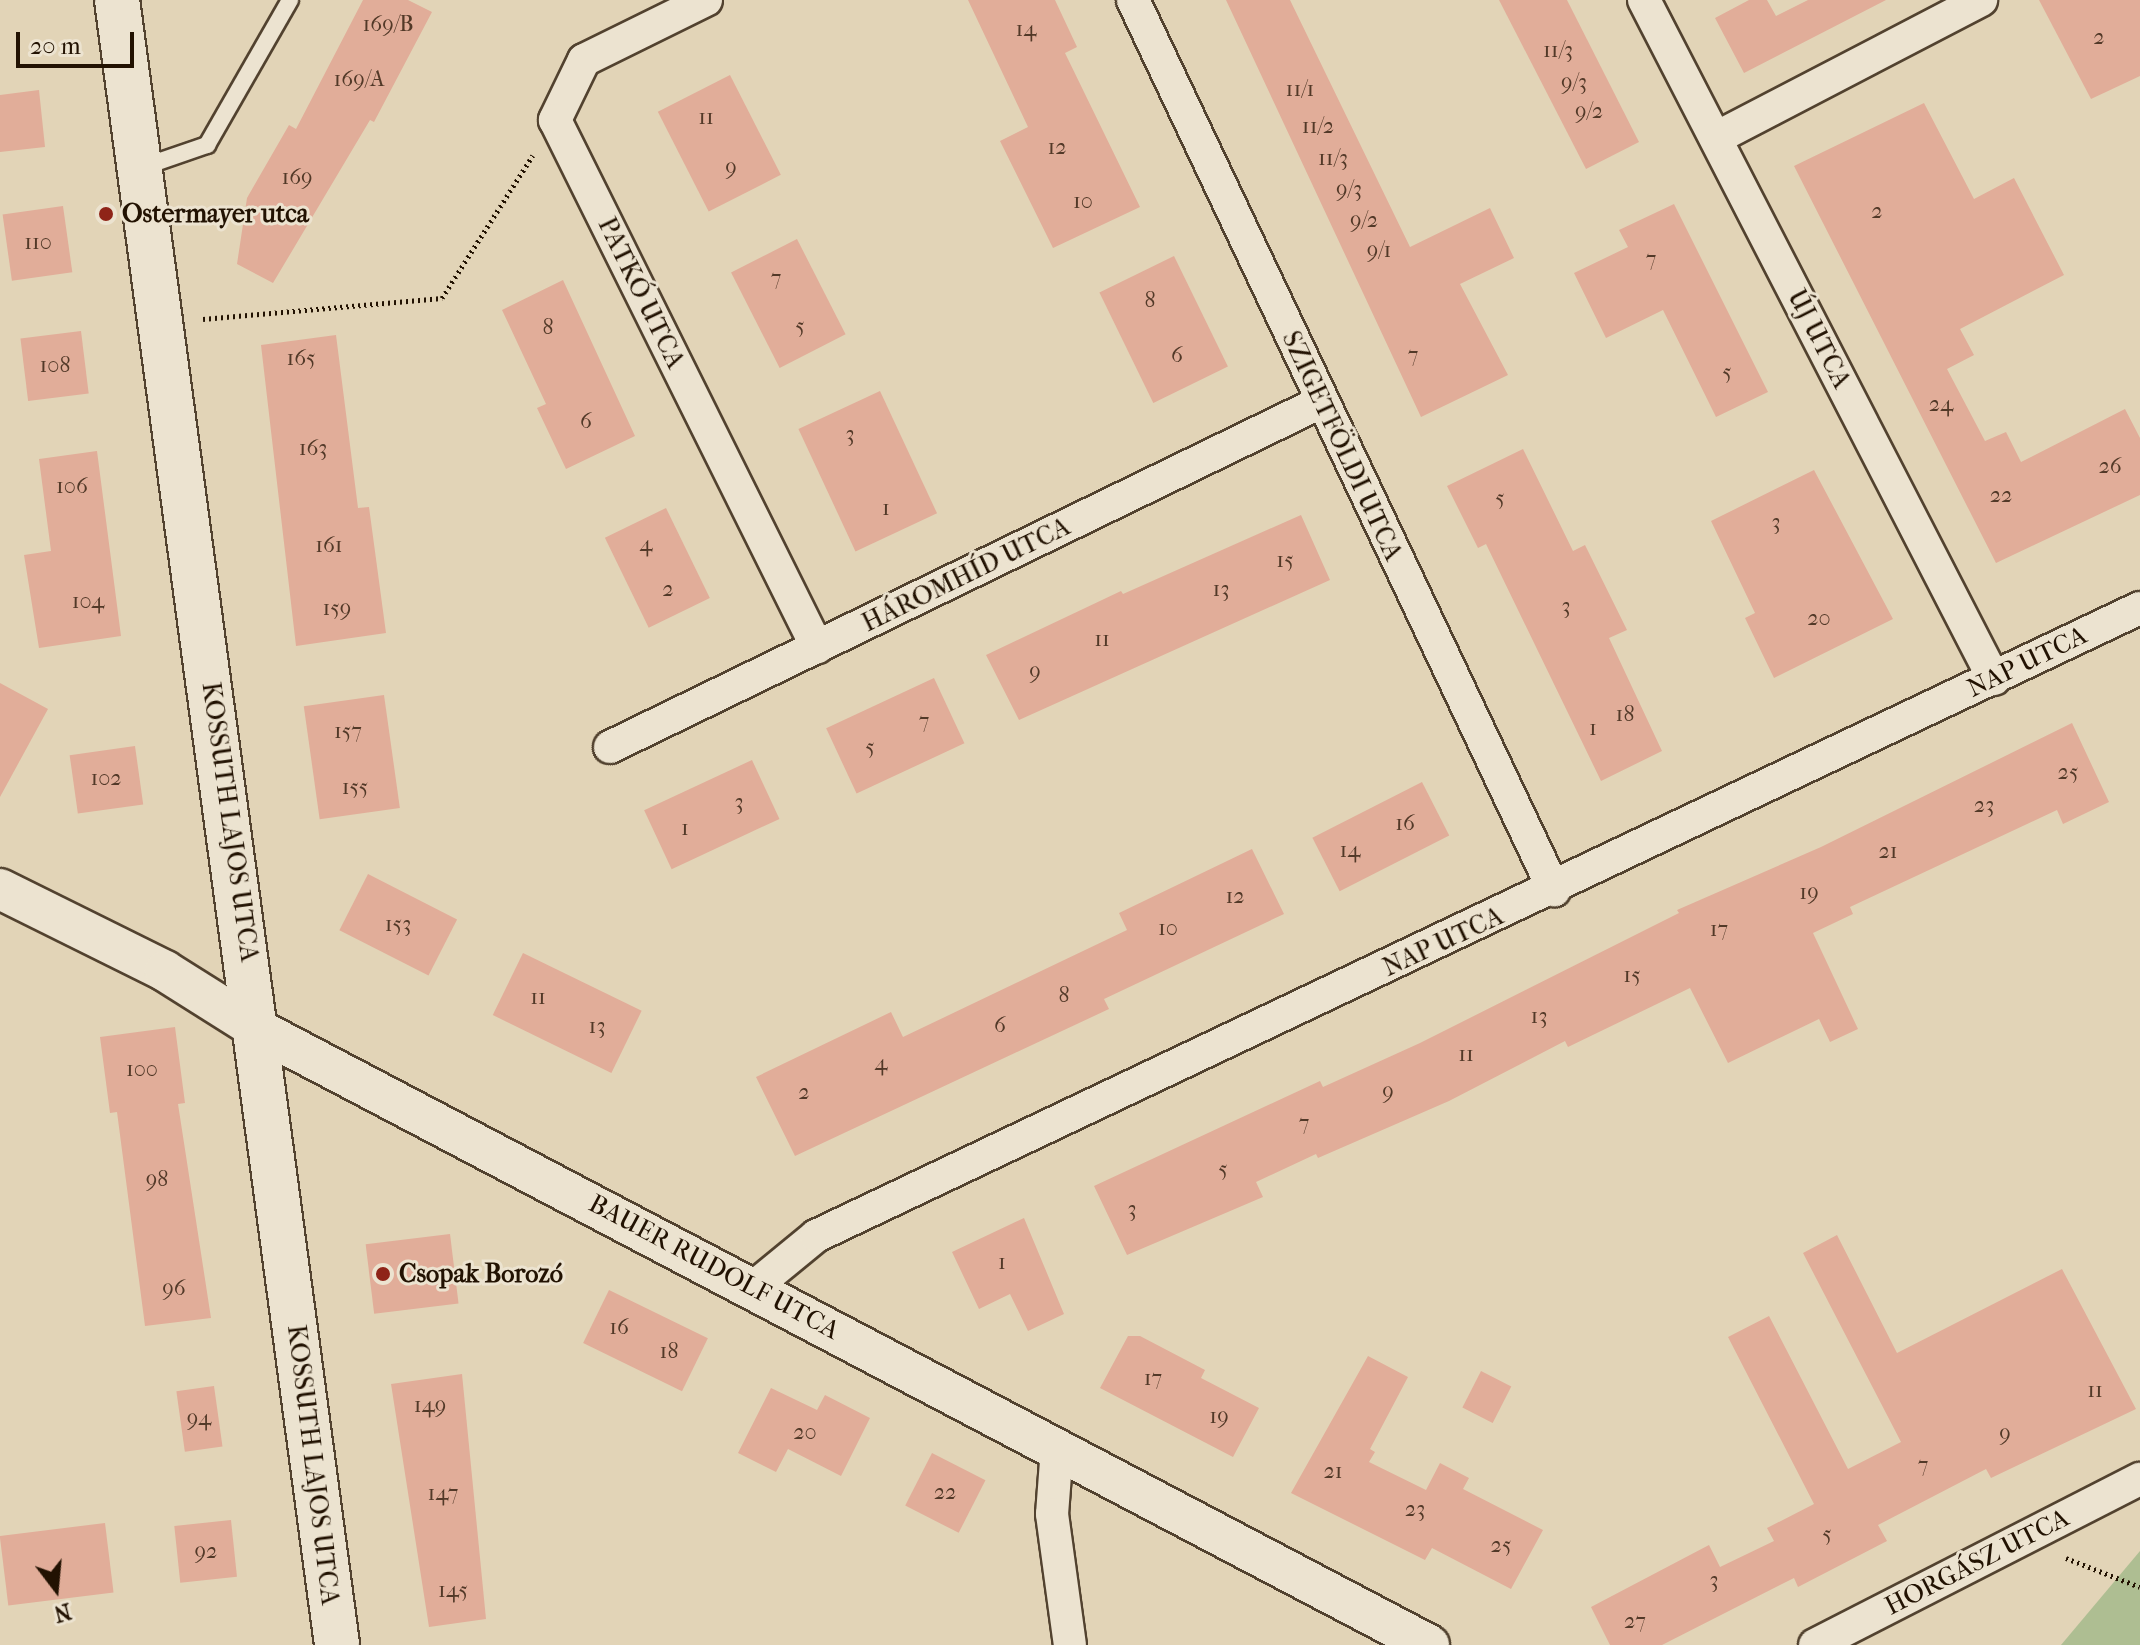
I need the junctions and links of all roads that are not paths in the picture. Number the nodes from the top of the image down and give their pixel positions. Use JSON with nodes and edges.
{"nodes":[{"id":1,"x":117,"y":0,"type":"edge"},
{"id":2,"x":148,"y":0,"type":"edge"},
{"id":3,"x":290,"y":0,"type":"edge"},
{"id":4,"x":706,"y":0,"type":"edge"},
{"id":5,"x":1133,"y":0,"type":"edge"},
{"id":6,"x":1644,"y":0,"type":"edge"},
{"id":7,"x":1981,"y":0,"type":"edge"},
{"id":8,"x":128,"y":76,"type":"junction"},
{"id":9,"x":1716,"y":138,"type":"junction"},
{"id":10,"x":141,"y":168,"type":"junction"},
{"id":11,"x":1321,"y":402,"type":"junction"},
{"id":12,"x":2140,"y":608,"type":"edge"},
{"id":13,"x":817,"y":647,"type":"junction"},
{"id":14,"x":1994,"y":679,"type":"junction"},
{"id":15,"x":610,"y":747,"type":"dead end"},
{"id":16,"x":0,"y":889,"type":"edge"},
{"id":17,"x":1554,"y":890,"type":"junction"},
{"id":18,"x":257,"y":1029,"type":"junction"},
{"id":19,"x":754,"y":1287,"type":"junction"},
{"id":20,"x":1057,"y":1448,"type":"junction"},
{"id":21,"x":2140,"y":1479,"type":"edge"},
{"id":22,"x":337,"y":1645,"type":"edge"},
{"id":23,"x":1070,"y":1645,"type":"edge"},
{"id":24,"x":1429,"y":1645,"type":"edge"},
{"id":25,"x":1815,"y":1645,"type":"edge"}],
"edges":[{"from":1,"to":8,"type":"main road","name":"KOSSUTH LAJOS UTCA"},
{"from":2,"to":8,"type":"main road"},
{"from":3,"to":10,"type":"lane"},
{"from":4,"to":13,"type":"street","name":"PATKÓ UTCA"},
{"from":5,"to":11,"type":"street","name":"SZIGETFÖLDI UTCA"},
{"from":6,"to":9,"type":"street","name":"ÚJ UTCA"},
{"from":7,"to":9,"type":"street"},
{"from":8,"to":10,"type":"main road","name":"KOSSUTH LAJOS UTCA"},
{"from":9,"to":14,"type":"street","name":"ÚJ UTCA"},
{"from":10,"to":18,"type":"main road","name":"KOSSUTH LAJOS UTCA"},
{"from":11,"to":13,"type":"street","name":"HÁROMHÍD UTCA"},
{"from":11,"to":17,"type":"street","name":"SZIGETFÖLDI UTCA"},
{"from":12,"to":14,"type":"street","name":"NAP UTCA"},
{"from":13,"to":15,"type":"street","name":"HÁROMHÍD UTCA"},
{"from":14,"to":17,"type":"street","name":"NAP UTCA"},
{"from":16,"to":18,"type":"street","name":"BAUER RUDOLF UTCA"},
{"from":17,"to":19,"type":"street","name":"NAP UTCA"},
{"from":18,"to":19,"type":"street","name":"BAUER RUDOLF UTCA"},
{"from":18,"to":22,"type":"main road","name":"KOSSUTH LAJOS UTCA"},
{"from":19,"to":20,"type":"street","name":"BAUER RUDOLF UTCA"},
{"from":20,"to":23,"type":"street"},
{"from":20,"to":24,"type":"street","name":"BAUER RUDOLF UTCA"},
{"from":21,"to":25,"type":"street","name":"HORGÁSZ UTCA"}]}
